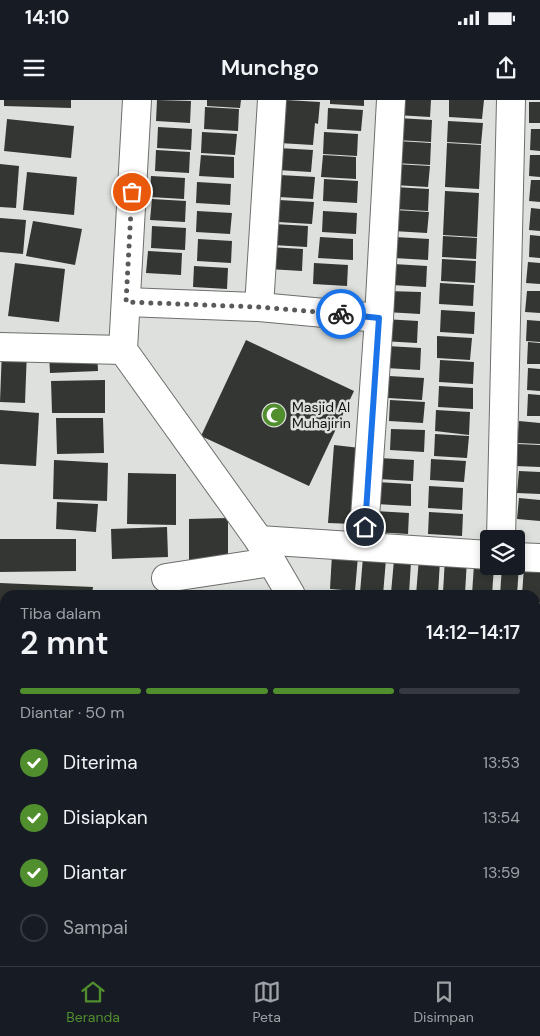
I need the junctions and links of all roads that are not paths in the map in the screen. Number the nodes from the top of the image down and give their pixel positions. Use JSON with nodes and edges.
{"nodes":[{"id":1,"x":136,"y":100,"type":"edge"},
{"id":2,"x":272,"y":100,"type":"edge"},
{"id":3,"x":391,"y":100,"type":"edge"},
{"id":4,"x":511,"y":100,"type":"edge"},
{"id":5,"x":126,"y":302,"type":"junction"},
{"id":6,"x":259,"y":307,"type":"junction"},
{"id":7,"x":379,"y":318,"type":"junction"},
{"id":8,"x":0,"y":347,"type":"edge"},
{"id":9,"x":123,"y":350,"type":"junction"},
{"id":10,"x":501,"y":530,"type":"edge"},
{"id":11,"x":363,"y":546,"type":"junction"},
{"id":12,"x":265,"y":551,"type":"junction"},
{"id":13,"x":480,"y":554,"type":"edge"},
{"id":14,"x":525,"y":557,"type":"edge"},
{"id":15,"x":540,"y":558,"type":"edge"},
{"id":16,"x":166,"y":578,"type":"dead end"},
{"id":17,"x":288,"y":590,"type":"edge"}],
"edges":[{"from":1,"to":5,"type":"street"},
{"from":2,"to":6,"type":"street"},
{"from":3,"to":7,"type":"street"},
{"from":4,"to":10,"type":"street"},
{"from":5,"to":6,"type":"street"},
{"from":5,"to":9,"type":"street"},
{"from":6,"to":7,"type":"street"},
{"from":7,"to":11,"type":"street"},
{"from":8,"to":9,"type":"street"},
{"from":9,"to":12,"type":"street"},
{"from":11,"to":12,"type":"street"},
{"from":11,"to":13,"type":"street"},
{"from":12,"to":16,"type":"street"},
{"from":12,"to":17,"type":"street"},
{"from":14,"to":15,"type":"street"}]}
